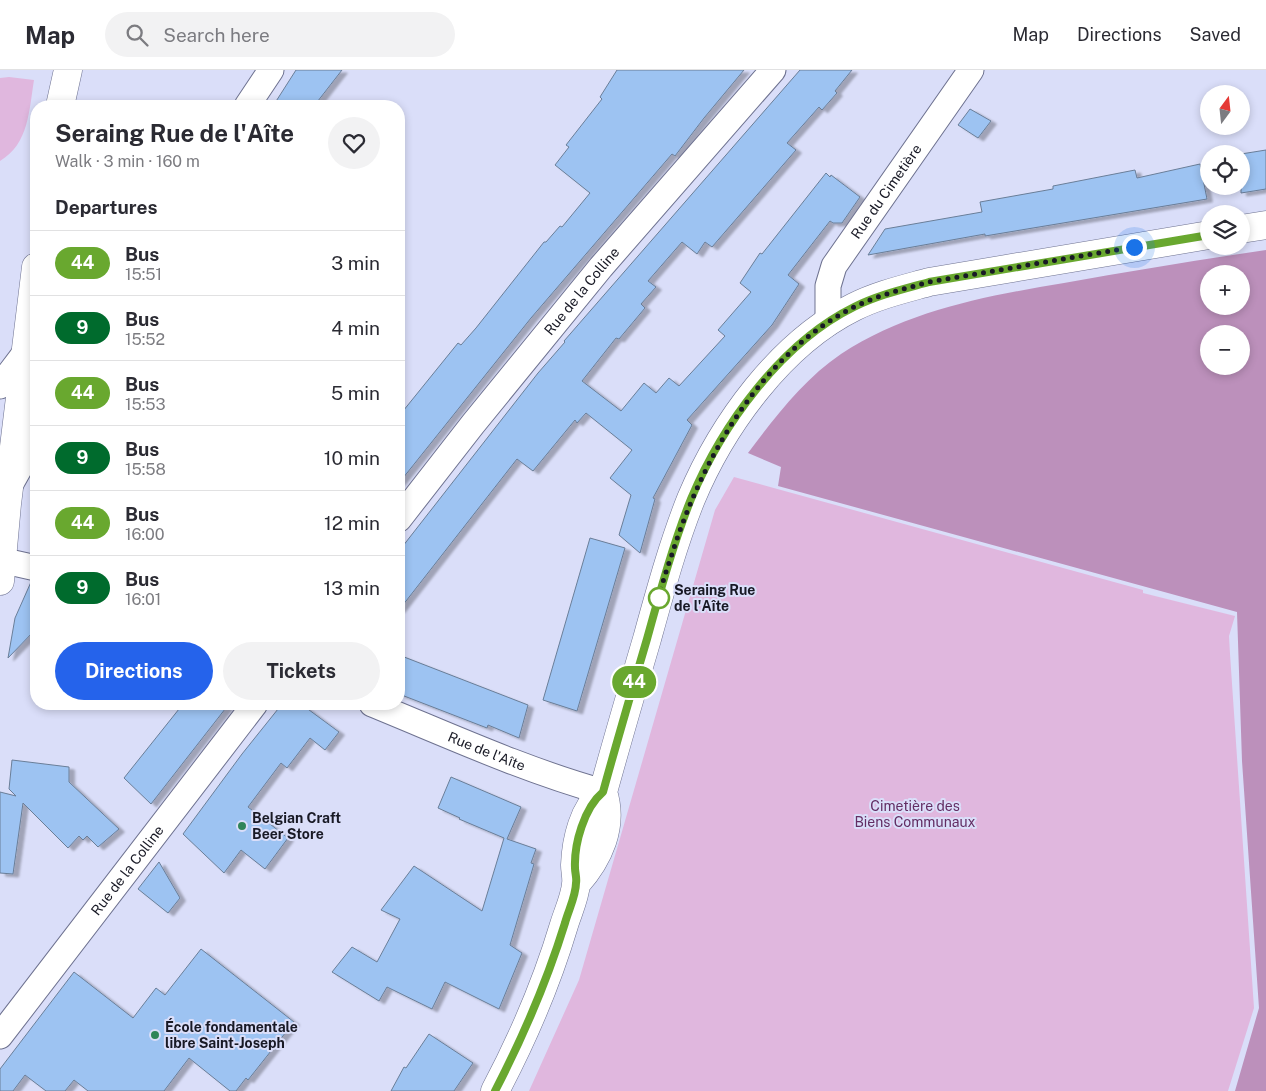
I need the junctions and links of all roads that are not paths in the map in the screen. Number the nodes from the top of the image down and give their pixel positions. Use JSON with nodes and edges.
{"nodes":[{"id":1,"x":68,"y":70,"type":"edge"},
{"id":2,"x":272,"y":70,"type":"edge"},
{"id":3,"x":773,"y":70,"type":"edge"},
{"id":4,"x":971,"y":70,"type":"edge"},
{"id":5,"x":61,"y":100,"type":"edge"},
{"id":6,"x":252,"y":100,"type":"edge"},
{"id":7,"x":1266,"y":225,"type":"edge"},
{"id":8,"x":1250,"y":228,"type":"edge"},
{"id":9,"x":1200,"y":237,"type":"edge"},
{"id":10,"x":828,"y":322,"type":"junction"},
{"id":11,"x":30,"y":327,"type":"edge"},
{"id":12,"x":30,"y":336,"type":"edge"},
{"id":13,"x":0,"y":386,"type":"edge"},
{"id":14,"x":30,"y":450,"type":"edge"},
{"id":15,"x":4,"y":499,"type":"edge"},
{"id":16,"x":405,"y":511,"type":"edge"},
{"id":17,"x":1,"y":567,"type":"edge"},
{"id":18,"x":30,"y":568,"type":"edge"},
{"id":19,"x":250,"y":710,"type":"edge"},
{"id":20,"x":387,"y":710,"type":"edge"},
{"id":21,"x":603,"y":792,"type":"junction"},
{"id":22,"x":0,"y":1036,"type":"edge"},
{"id":23,"x":495,"y":1091,"type":"edge"}],
"edges":[{"from":1,"to":5,"type":"street"},
{"from":2,"to":6,"type":"street"},
{"from":3,"to":16,"type":"street","name":"Rue de la Colline"},
{"from":4,"to":10,"type":"street","name":"Rue du Cimetière"},
{"from":7,"to":8,"type":"street"},
{"from":9,"to":10,"type":"street"},
{"from":10,"to":21,"type":"street"},
{"from":11,"to":13,"type":"street"},
{"from":12,"to":15,"type":"street"},
{"from":14,"to":15,"type":"street"},
{"from":15,"to":17,"type":"street"},
{"from":17,"to":18,"type":"street"},
{"from":19,"to":22,"type":"street","name":"Rue de la Colline"},
{"from":20,"to":21,"type":"street","name":"Rue de l'Aîte"},
{"from":21,"to":23,"type":"street"}]}
